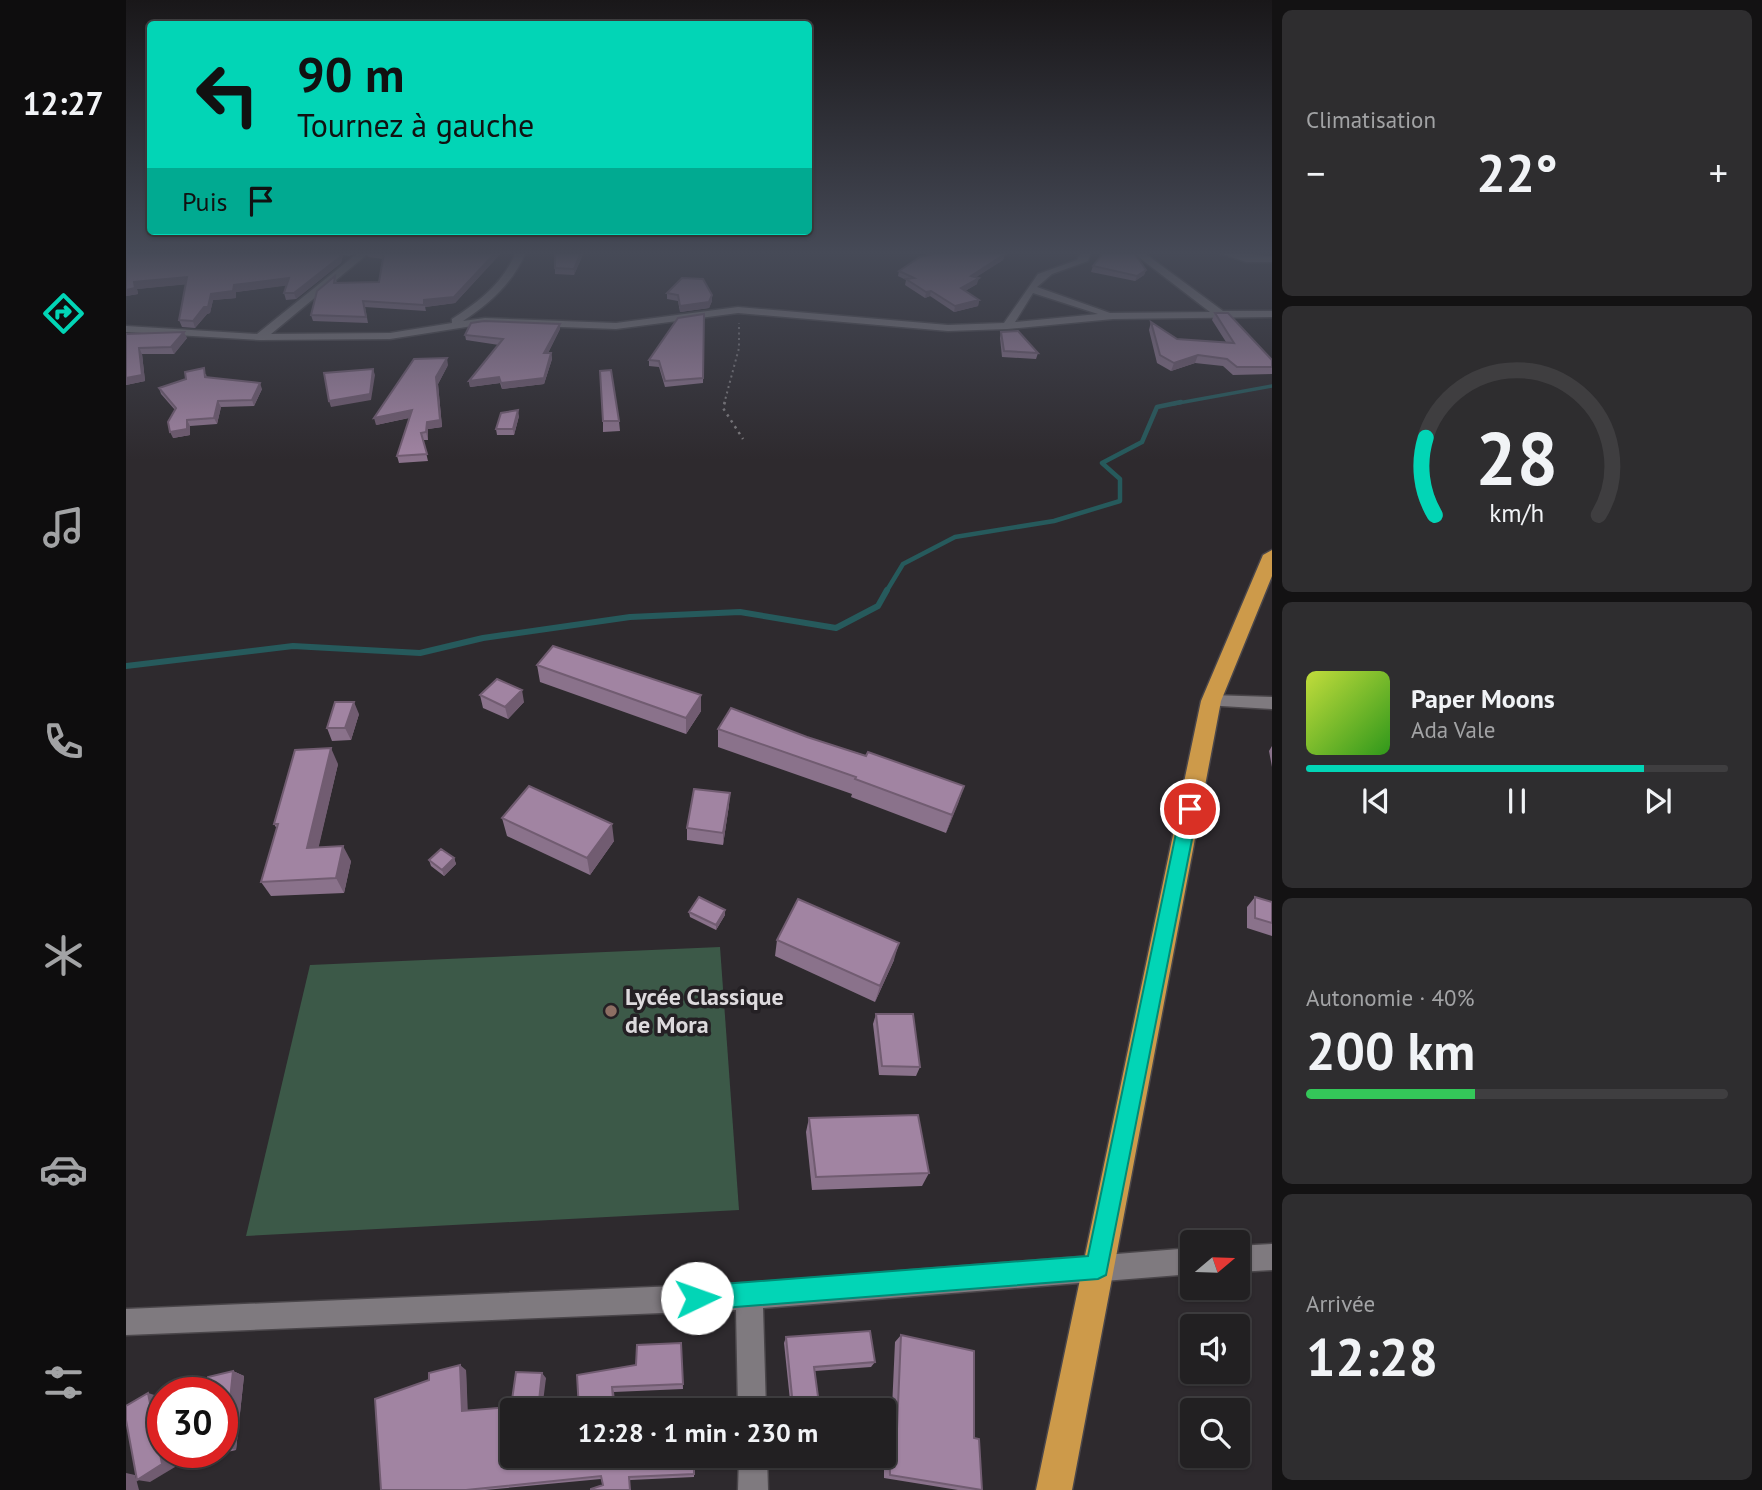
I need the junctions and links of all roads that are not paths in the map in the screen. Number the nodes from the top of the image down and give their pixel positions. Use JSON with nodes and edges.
{"nodes":[{"id":1,"x":278,"y":322,"type":"edge"},
{"id":2,"x":456,"y":322,"type":"edge"},
{"id":3,"x":488,"y":322,"type":"edge"},
{"id":4,"x":529,"y":322,"type":"edge"},
{"id":5,"x":649,"y":322,"type":"edge"},
{"id":6,"x":878,"y":322,"type":"edge"},
{"id":7,"x":1010,"y":322,"type":"edge"},
{"id":8,"x":1054,"y":322,"type":"edge"},
{"id":9,"x":1007,"y":326,"type":"junction"},
{"id":10,"x":447,"y":327,"type":"junction"},
{"id":11,"x":126,"y":329,"type":"edge"},
{"id":12,"x":260,"y":337,"type":"junction"},
{"id":13,"x":1271,"y":562,"type":"edge"},
{"id":14,"x":1211,"y":701,"type":"junction"},
{"id":15,"x":1272,"y":703,"type":"edge"},
{"id":16,"x":1272,"y":1257,"type":"edge"},
{"id":17,"x":1250,"y":1258,"type":"edge"},
{"id":18,"x":1180,"y":1262,"type":"edge"},
{"id":19,"x":1098,"y":1267,"type":"junction"},
{"id":20,"x":749,"y":1296,"type":"junction"},
{"id":21,"x":126,"y":1322,"type":"edge"},
{"id":22,"x":752,"y":1398,"type":"edge"},
{"id":23,"x":753,"y":1468,"type":"edge"},
{"id":24,"x":753,"y":1490,"type":"edge"},
{"id":25,"x":1054,"y":1490,"type":"edge"}],
"edges":[{"from":1,"to":12,"type":"street"},
{"from":2,"to":10,"type":"street"},
{"from":3,"to":10,"type":"street"},
{"from":4,"to":5,"type":"street"},
{"from":6,"to":9,"type":"street"},
{"from":7,"to":9,"type":"street"},
{"from":8,"to":9,"type":"street"},
{"from":10,"to":12,"type":"street"},
{"from":11,"to":12,"type":"street"},
{"from":13,"to":14,"type":"highway"},
{"from":14,"to":15,"type":"street"},
{"from":14,"to":19,"type":"highway"},
{"from":16,"to":17,"type":"street"},
{"from":18,"to":19,"type":"street"},
{"from":19,"to":20,"type":"street"},
{"from":19,"to":25,"type":"highway"},
{"from":20,"to":21,"type":"street"},
{"from":20,"to":22,"type":"street"},
{"from":23,"to":24,"type":"street"}]}
